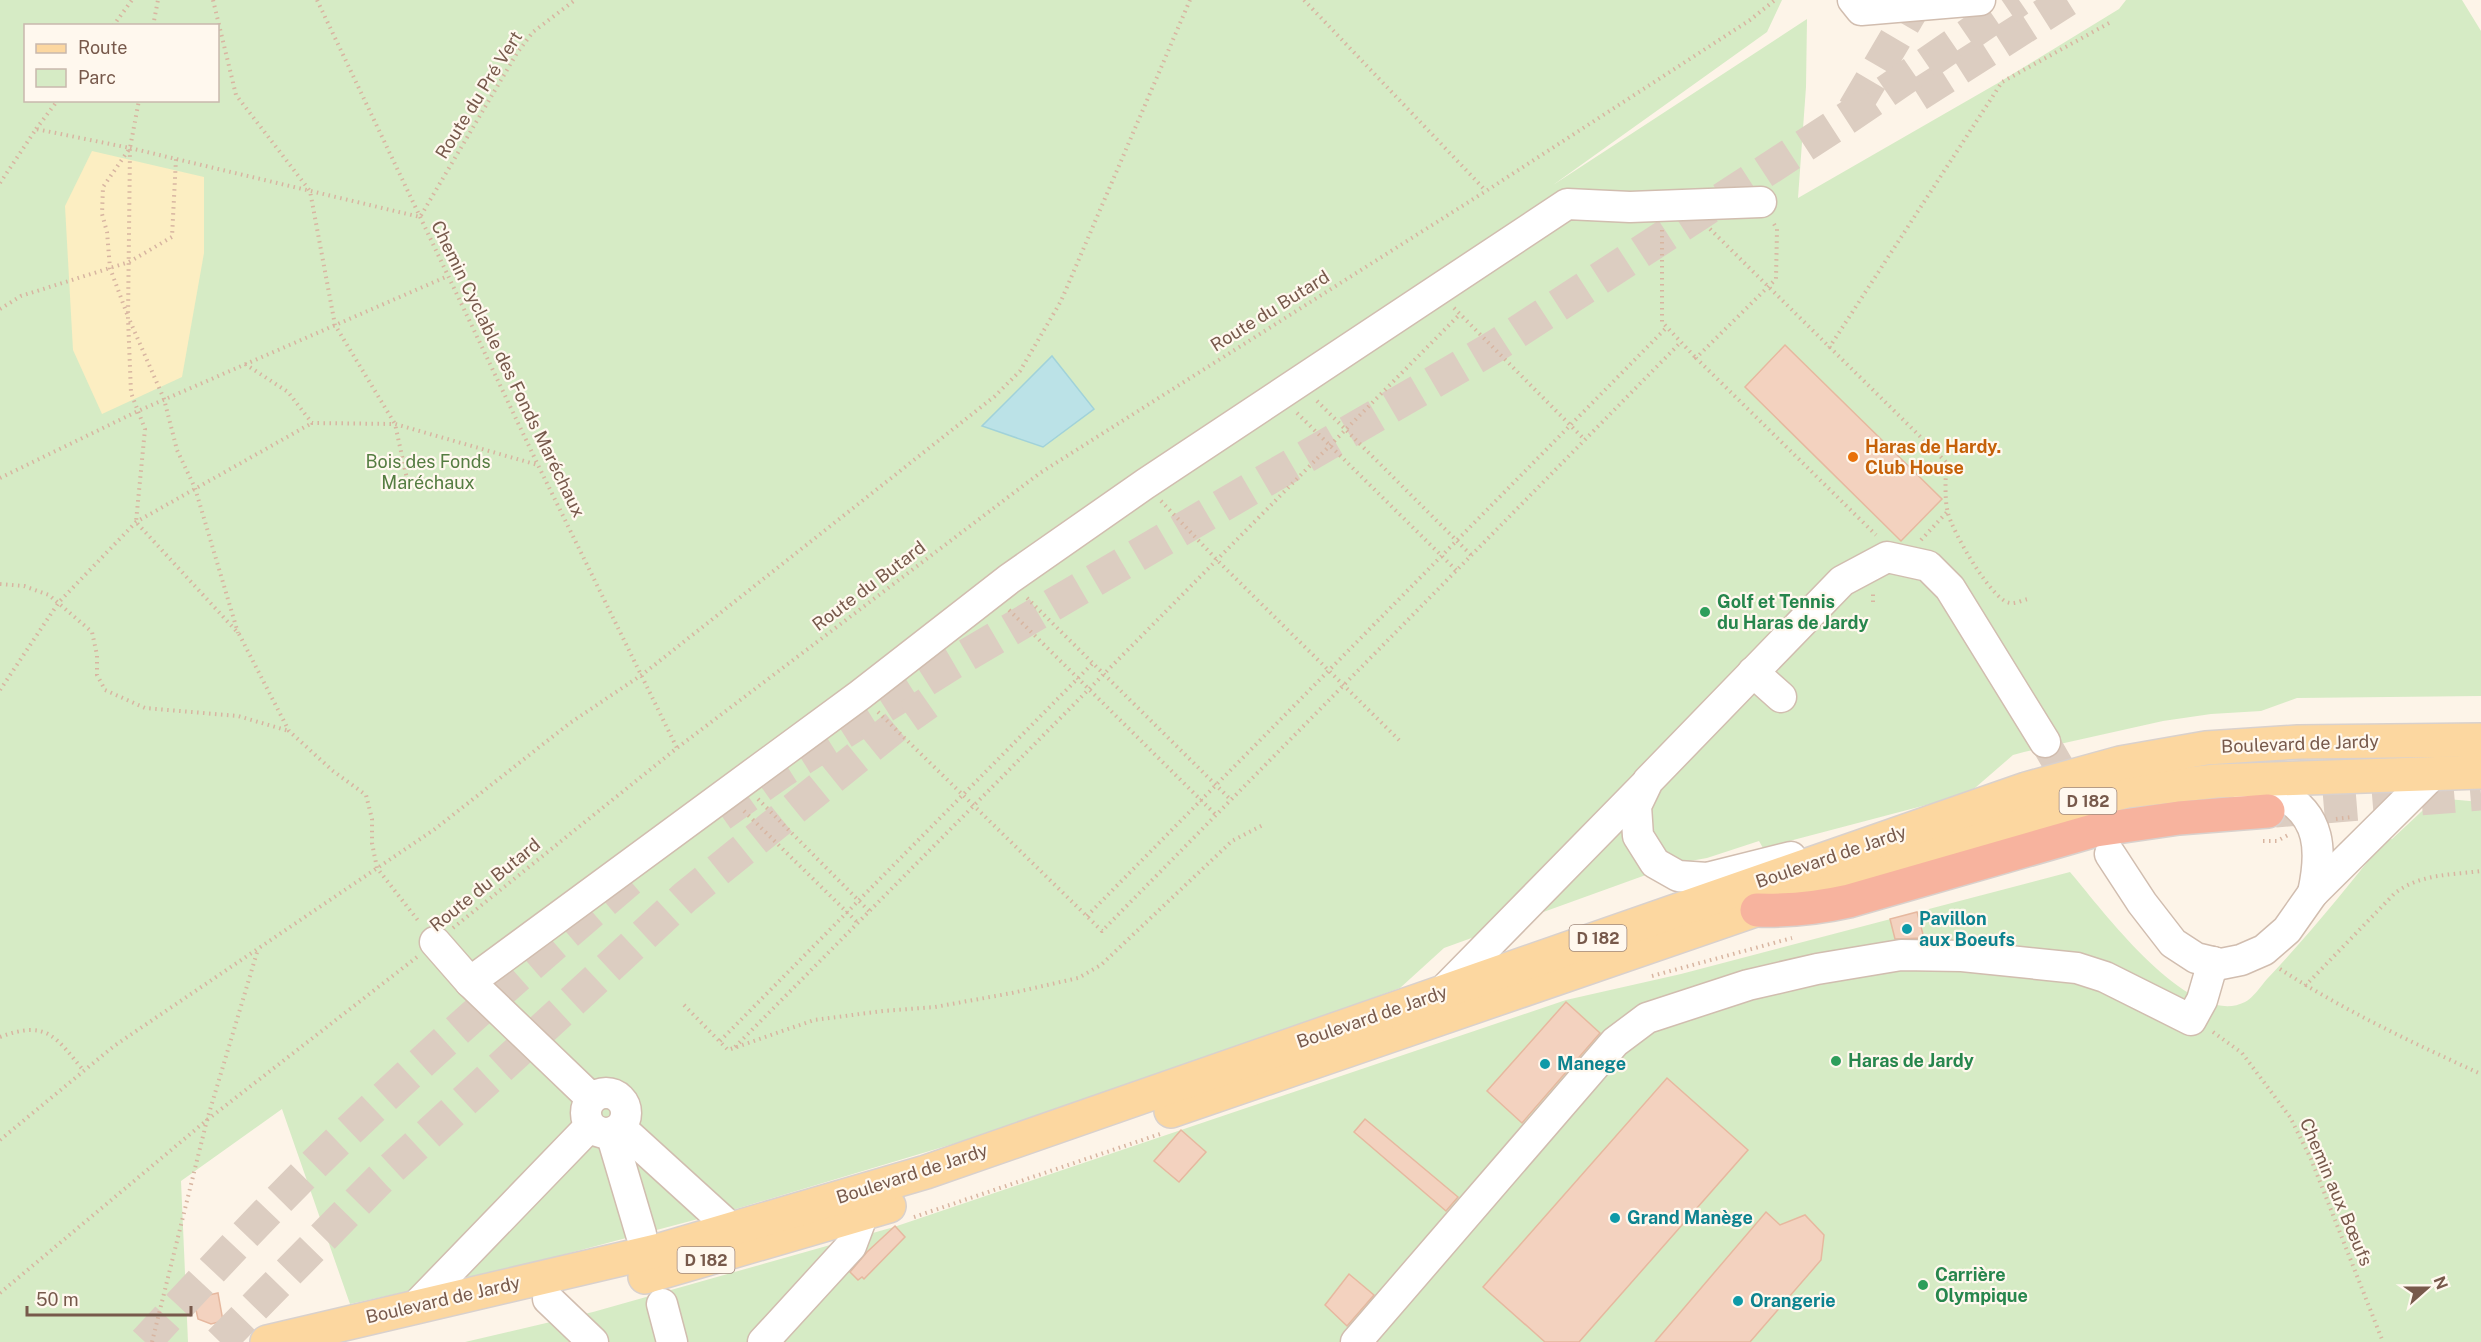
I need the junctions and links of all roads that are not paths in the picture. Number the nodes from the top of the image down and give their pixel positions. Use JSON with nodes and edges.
{"nodes":[{"id":1,"x":1853,"y":0,"type":"edge"},
{"id":2,"x":1980,"y":0,"type":"edge"},
{"id":3,"x":1761,"y":202,"type":"road end"},
{"id":4,"x":1753,"y":672,"type":"junction"},
{"id":5,"x":1781,"y":697,"type":"dead end"},
{"id":6,"x":2481,"y":740,"type":"edge"},
{"id":7,"x":2045,"y":742,"type":"tunnel mouth"},
{"id":8,"x":2481,"y":772,"type":"edge"},
{"id":9,"x":2434,"y":773,"type":"junction"},
{"id":10,"x":2216,"y":781,"type":"junction"},
{"id":11,"x":1642,"y":794,"type":"junction"},
{"id":12,"x":2268,"y":812,"type":"tunnel mouth"},
{"id":13,"x":2020,"y":819,"type":"junction"},
{"id":14,"x":1931,"y":822,"type":"junction"},
{"id":15,"x":2110,"y":854,"type":"dead end"},
{"id":16,"x":1980,"y":863,"type":"junction"},
{"id":17,"x":2313,"y":893,"type":"junction"},
{"id":18,"x":1757,"y":910,"type":"junction"},
{"id":19,"x":435,"y":942,"type":"road end"},
{"id":20,"x":2213,"y":962,"type":"junction"},
{"id":21,"x":470,"y":982,"type":"junction"},
{"id":22,"x":1442,"y":992,"type":"junction"},
{"id":23,"x":603,"y":1121,"type":"junction"},
{"id":24,"x":863,"y":1214,"type":"junction"},
{"id":25,"x":732,"y":1229,"type":"junction"},
{"id":26,"x":641,"y":1234,"type":"dead end"},
{"id":27,"x":548,"y":1299,"type":"junction"},
{"id":28,"x":662,"y":1305,"type":"dead end"},
{"id":29,"x":416,"y":1306,"type":"junction"},
{"id":30,"x":267,"y":1342,"type":"edge"},
{"id":31,"x":358,"y":1342,"type":"edge"},
{"id":32,"x":593,"y":1342,"type":"edge"},
{"id":33,"x":672,"y":1342,"type":"edge"},
{"id":34,"x":763,"y":1342,"type":"edge"},
{"id":35,"x":1356,"y":1342,"type":"edge"}],
"edges":[{"from":1,"to":2,"type":"lane"},
{"from":3,"to":21,"type":"lane"},
{"from":4,"to":5,"type":"lane"},
{"from":4,"to":7,"type":"lane"},
{"from":4,"to":11,"type":"lane"},
{"from":6,"to":14,"type":"main road","name":"Boulevard de Jardy","number":"D 182"},
{"from":8,"to":9,"type":"main road","name":"Boulevard de Jardy","number":"D 182"},
{"from":9,"to":10,"type":"main road","name":"Boulevard de Jardy","number":"D 182"},
{"from":9,"to":17,"type":"lane"},
{"from":10,"to":13,"type":"main road","name":"Boulevard de Jardy","number":"D 182"},
{"from":10,"to":17,"type":"lane"},
{"from":11,"to":14,"type":"lane"},
{"from":11,"to":22,"type":"lane"},
{"from":12,"to":16,"type":"highway"},
{"from":13,"to":16,"type":"lane"},
{"from":13,"to":18,"type":"main road","name":"Boulevard de Jardy","number":"D 182"},
{"from":14,"to":22,"type":"main road","name":"Boulevard de Jardy","number":"D 182"},
{"from":15,"to":20,"type":"lane"},
{"from":16,"to":18,"type":"highway"},
{"from":17,"to":20,"type":"lane"},
{"from":18,"to":24,"type":"main road","name":"Boulevard de Jardy","number":"D 182"},
{"from":19,"to":21,"type":"lane"},
{"from":20,"to":35,"type":"lane"},
{"from":21,"to":23,"type":"lane"},
{"from":22,"to":25,"type":"main road","name":"Boulevard de Jardy","number":"D 182"},
{"from":23,"to":25,"type":"lane"},
{"from":23,"to":26,"type":"lane"},
{"from":23,"to":29,"type":"lane"},
{"from":24,"to":27,"type":"main road","name":"Boulevard de Jardy","number":"D 182"},
{"from":24,"to":34,"type":"lane"},
{"from":25,"to":29,"type":"main road","name":"Boulevard de Jardy","number":"D 182"},
{"from":27,"to":31,"type":"main road","name":"Boulevard de Jardy","number":"D 182"},
{"from":27,"to":32,"type":"lane"},
{"from":28,"to":33,"type":"lane"},
{"from":29,"to":30,"type":"main road","name":"Boulevard de Jardy","number":"D 182"}]}
